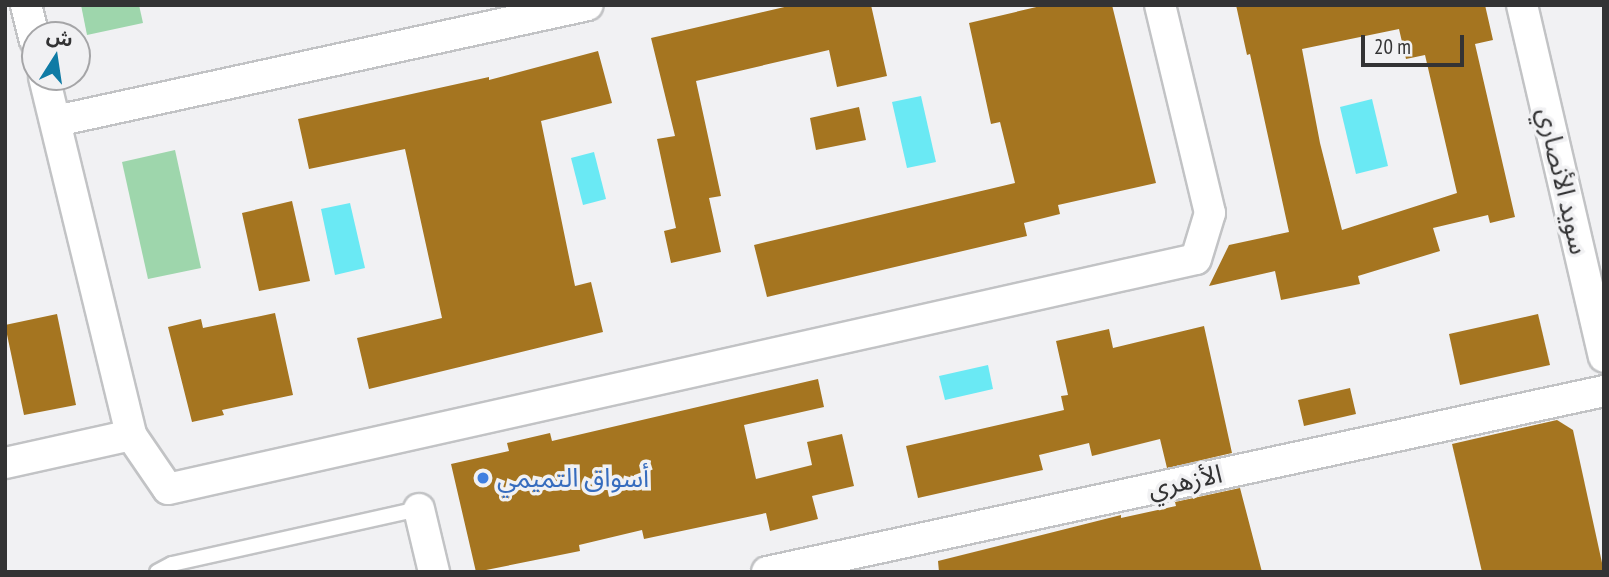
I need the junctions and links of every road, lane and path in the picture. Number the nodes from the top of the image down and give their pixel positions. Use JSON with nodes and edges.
{"nodes":[{"id":1,"x":588,"y":5,"type":"edge"},
{"id":2,"x":1160,"y":5,"type":"edge"},
{"id":3,"x":1522,"y":5,"type":"edge"},
{"id":4,"x":48,"y":91,"type":"edge"},
{"id":5,"x":56,"y":121,"type":"junction"},
{"id":6,"x":1604,"y":357,"type":"edge"},
{"id":7,"x":1604,"y":391,"type":"edge"},
{"id":8,"x":131,"y":435,"type":"junction"},
{"id":9,"x":5,"y":463,"type":"edge"},
{"id":10,"x":419,"y":509,"type":"joint"},
{"id":11,"x":157,"y":572,"type":"edge"},
{"id":12,"x":434,"y":572,"type":"edge"},
{"id":13,"x":767,"y":572,"type":"edge"}],
"edges":[{"from":1,"to":5,"type":"street"},
{"from":2,"to":8,"type":"street"},
{"from":3,"to":6,"type":"street","name":"سويد الأنصاري"},
{"from":4,"to":5,"type":"street"},
{"from":5,"to":8,"type":"street"},
{"from":7,"to":13,"type":"street","name":"الأزهري"},
{"from":8,"to":9,"type":"street"},
{"from":10,"to":11,"type":"lane"},
{"from":10,"to":12,"type":"street"}]}
